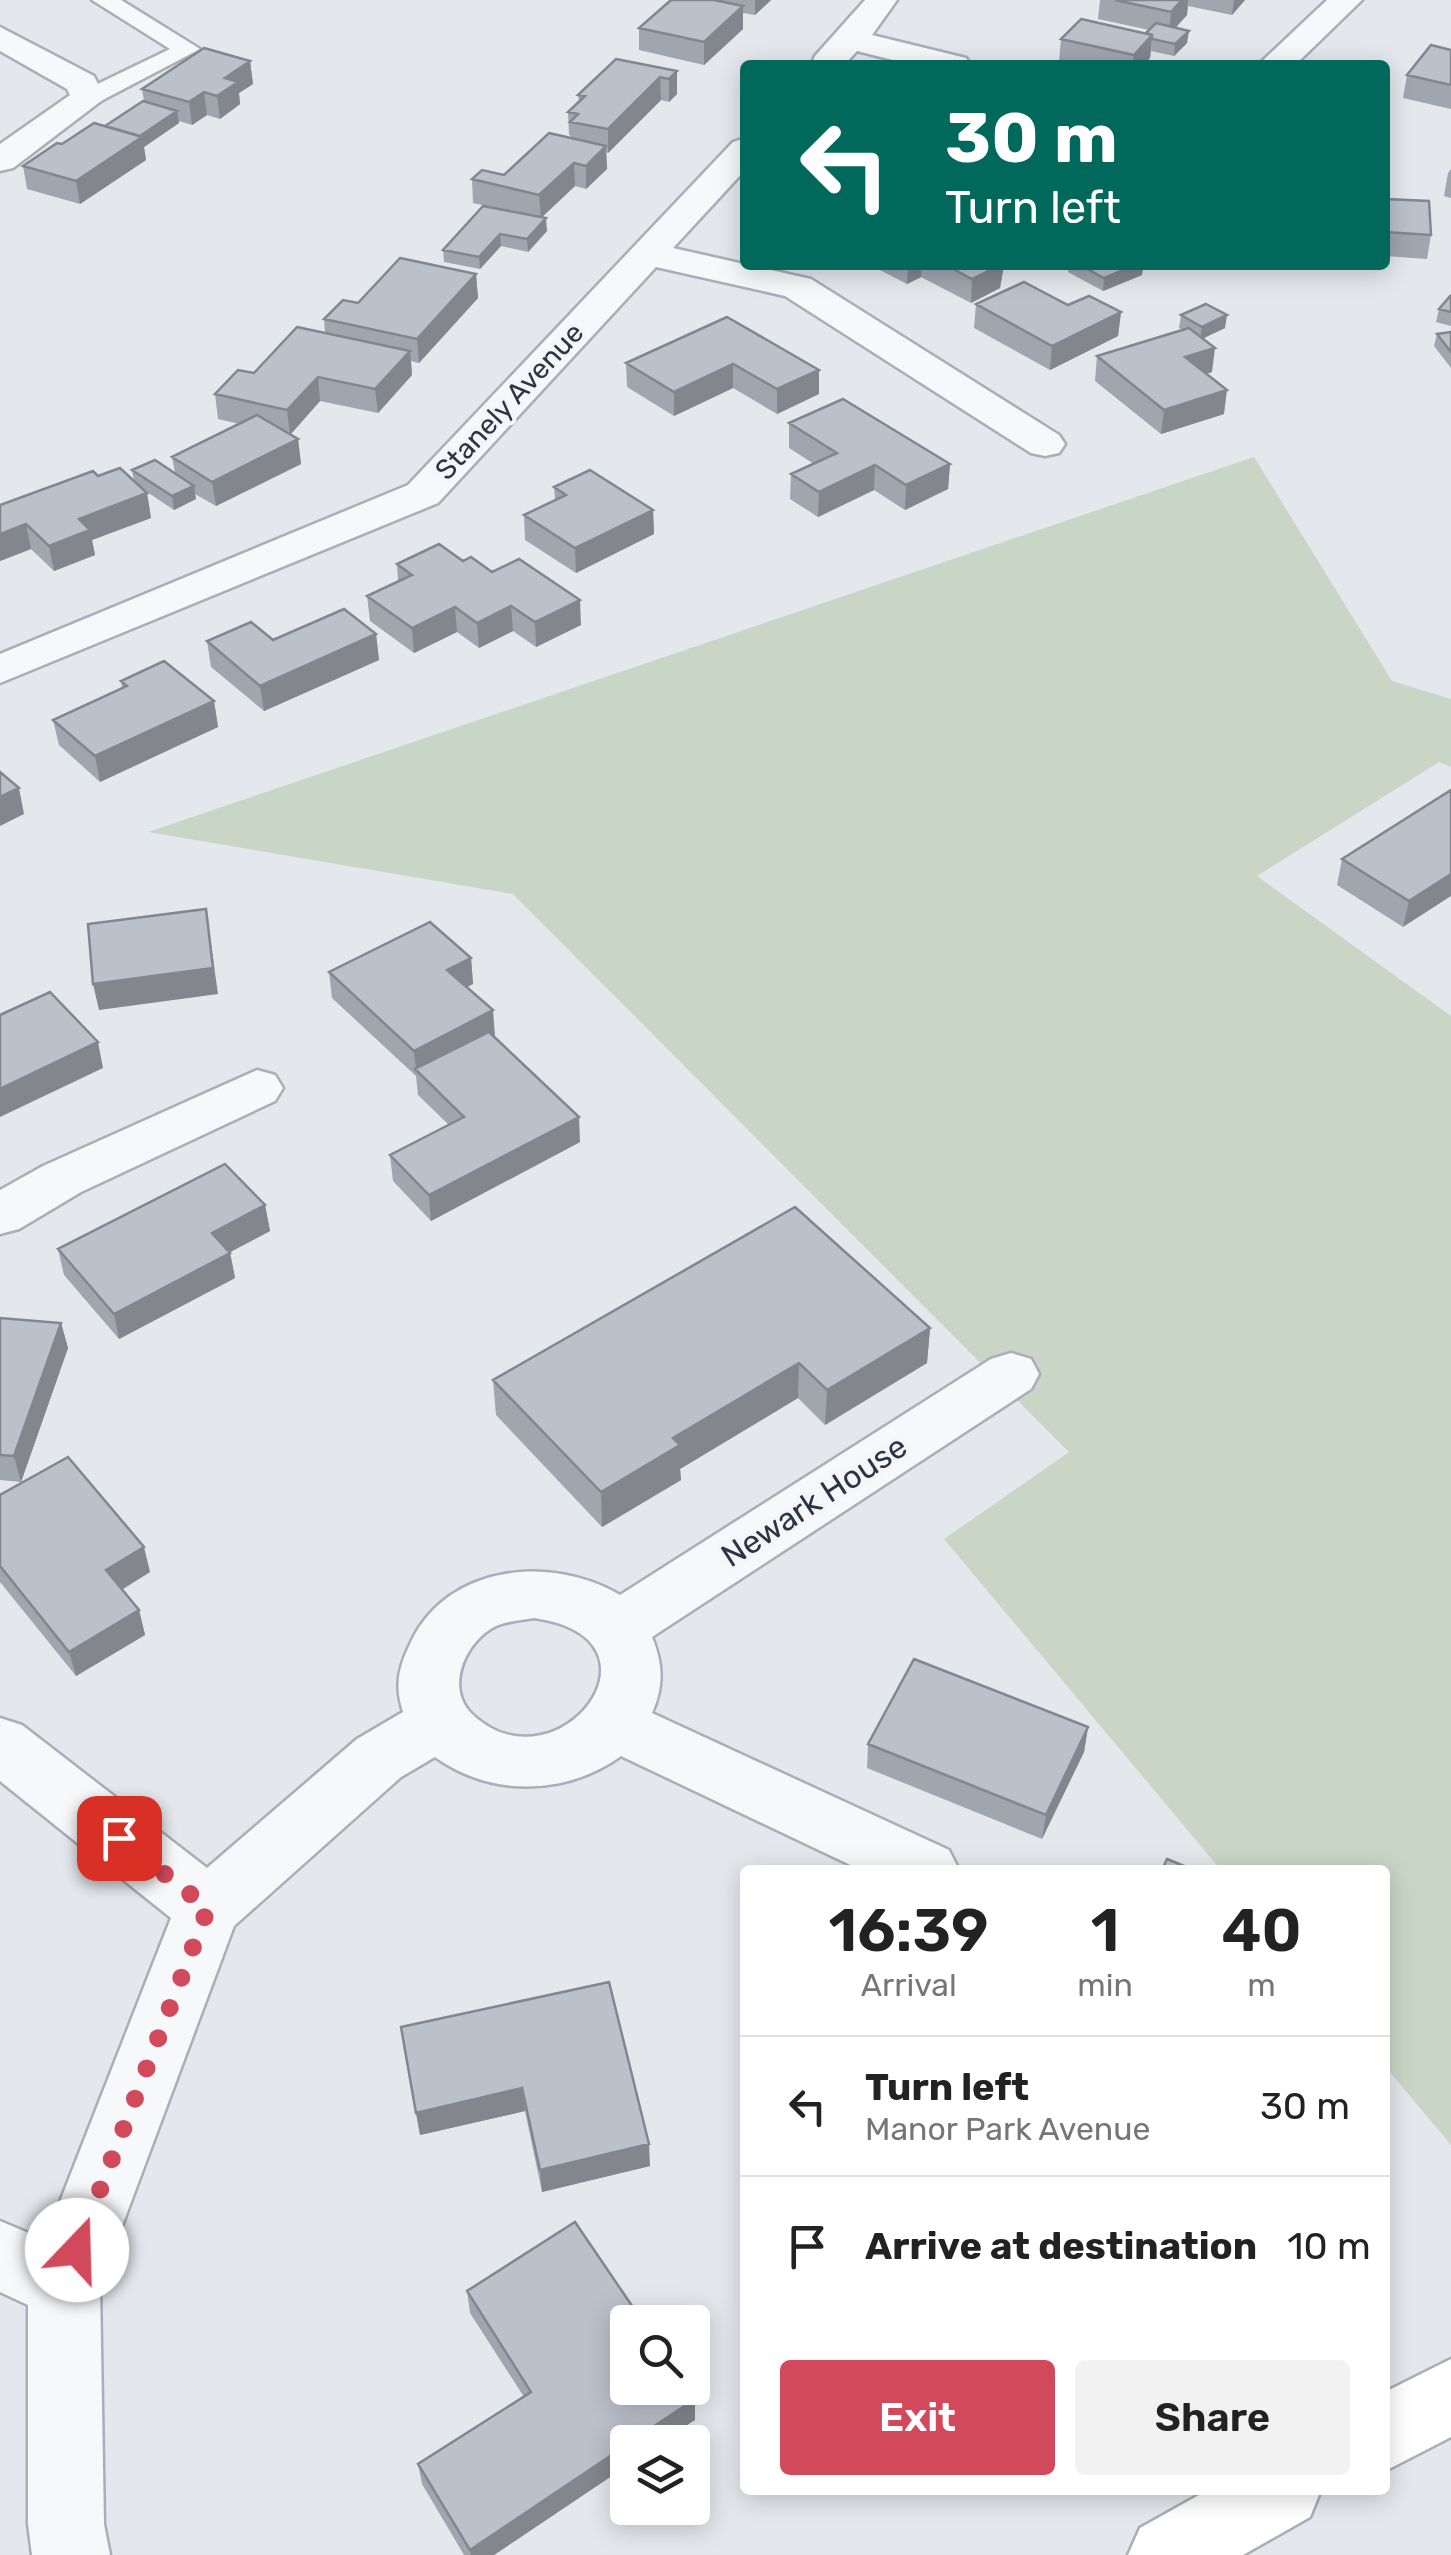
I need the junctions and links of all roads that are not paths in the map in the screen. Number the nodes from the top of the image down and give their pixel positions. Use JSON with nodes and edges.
{"nodes":[{"id":1,"x":104,"y":0,"type":"edge"},
{"id":2,"x":881,"y":0,"type":"edge"},
{"id":3,"x":1346,"y":0,"type":"edge"},
{"id":4,"x":0,"y":37,"type":"edge"},
{"id":5,"x":850,"y":39,"type":"junction"},
{"id":6,"x":830,"y":60,"type":"edge"},
{"id":7,"x":934,"y":60,"type":"edge"},
{"id":8,"x":1281,"y":60,"type":"edge"},
{"id":9,"x":88,"y":98,"type":"junction"},
{"id":10,"x":740,"y":154,"type":"edge"},
{"id":11,"x":0,"y":160,"type":"edge"},
{"id":12,"x":646,"y":253,"type":"junction"},
{"id":13,"x":1046,"y":444,"type":"dead end"},
{"id":14,"x":0,"y":670,"type":"edge"},
{"id":15,"x":257,"y":1088,"type":"dead end"},
{"id":16,"x":0,"y":1215,"type":"edge"},
{"id":17,"x":1011,"y":1374,"type":"dead end"},
{"id":18,"x":616,"y":1628,"type":"junction"},
{"id":19,"x":441,"y":1722,"type":"junction"},
{"id":20,"x":614,"y":1724,"type":"junction"},
{"id":21,"x":0,"y":1744,"type":"edge"},
{"id":22,"x":915,"y":1865,"type":"edge"},
{"id":23,"x":208,"y":1908,"type":"junction"},
{"id":24,"x":0,"y":2256,"type":"edge"},
{"id":25,"x":64,"y":2284,"type":"junction"},
{"id":26,"x":1451,"y":2396,"type":"edge"},
{"id":27,"x":1390,"y":2430,"type":"edge"},
{"id":28,"x":1274,"y":2495,"type":"edge"},
{"id":29,"x":71,"y":2555,"type":"edge"},
{"id":30,"x":1167,"y":2555,"type":"edge"}],
"edges":[{"from":1,"to":9,"type":"lane"},
{"from":2,"to":5,"type":"street"},
{"from":3,"to":8,"type":"street"},
{"from":4,"to":9,"type":"street"},
{"from":5,"to":6,"type":"street"},
{"from":5,"to":7,"type":"street"},
{"from":9,"to":11,"type":"street"},
{"from":10,"to":12,"type":"street","name":"Stanely Avenue"},
{"from":12,"to":13,"type":"street"},
{"from":12,"to":14,"type":"street","name":"Stanely Avenue"},
{"from":15,"to":16,"type":"street"},
{"from":17,"to":18,"type":"street","name":"Newark House"},
{"from":18,"to":19,"type":"street"},
{"from":18,"to":20,"type":"street"},
{"from":19,"to":20,"type":"street"},
{"from":19,"to":23,"type":"street"},
{"from":20,"to":22,"type":"street"},
{"from":21,"to":23,"type":"street"},
{"from":23,"to":25,"type":"street"},
{"from":24,"to":25,"type":"street"},
{"from":25,"to":29,"type":"street"},
{"from":26,"to":27,"type":"main road"},
{"from":28,"to":30,"type":"main road"}]}
